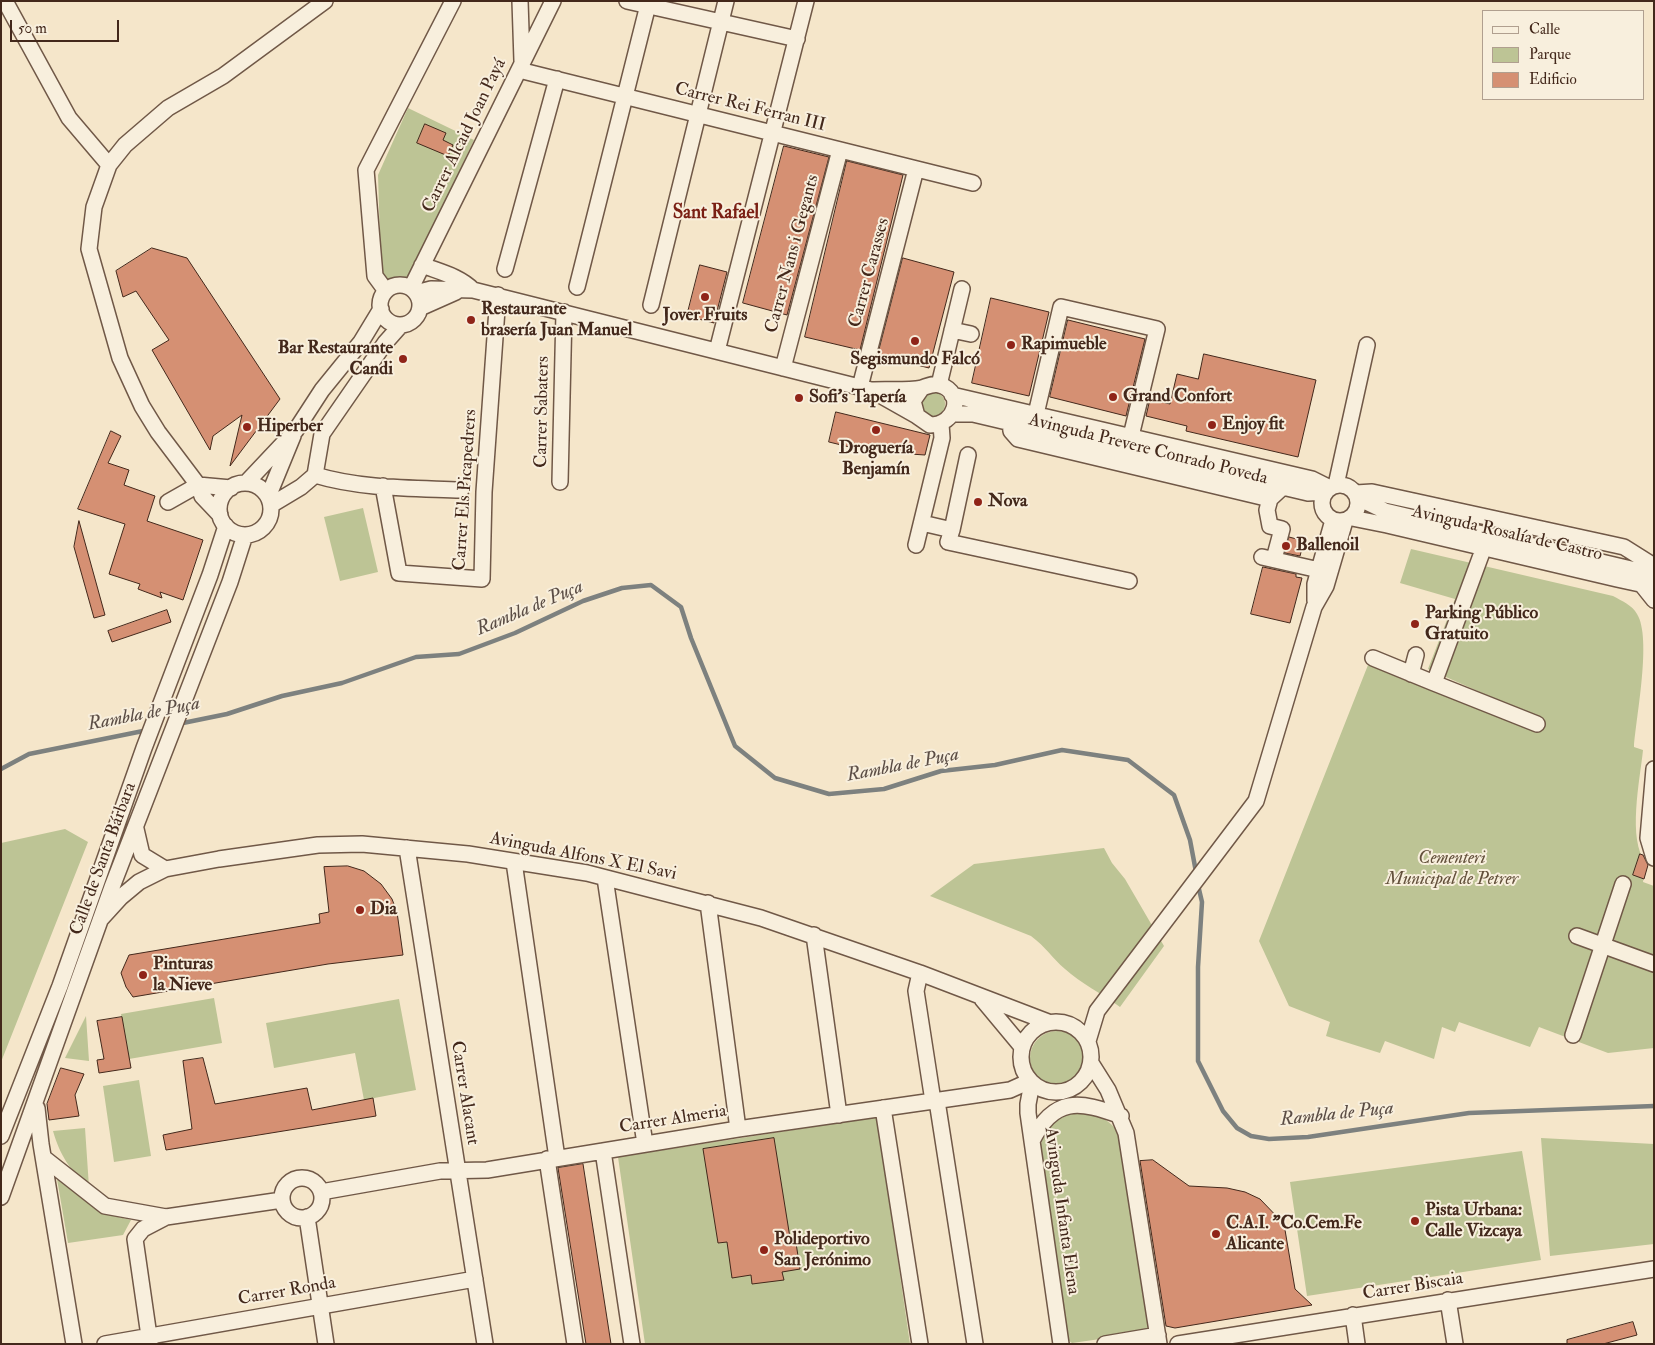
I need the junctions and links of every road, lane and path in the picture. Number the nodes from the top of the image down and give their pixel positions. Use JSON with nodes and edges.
{"nodes":[{"id":1,"x":5,"y":1,"type":"edge"},
{"id":2,"x":325,"y":1,"type":"edge"},
{"id":3,"x":453,"y":1,"type":"edge"},
{"id":4,"x":520,"y":1,"type":"edge"},
{"id":5,"x":553,"y":1,"type":"edge"},
{"id":6,"x":627,"y":1,"type":"edge"},
{"id":7,"x":726,"y":1,"type":"edge"},
{"id":8,"x":806,"y":1,"type":"edge"},
{"id":9,"x":649,"y":4,"type":"edge"},
{"id":10,"x":721,"y":22,"type":"junction"},
{"id":11,"x":797,"y":39,"type":"junction"},
{"id":12,"x":520,"y":66,"type":"junction"},
{"id":13,"x":557,"y":79,"type":"junction"},
{"id":14,"x":625,"y":96,"type":"junction"},
{"id":15,"x":698,"y":114,"type":"junction"},
{"id":16,"x":773,"y":133,"type":"junction"},
{"id":17,"x":840,"y":150,"type":"junction"},
{"id":18,"x":108,"y":165,"type":"junction"},
{"id":19,"x":916,"y":169,"type":"junction"},
{"id":20,"x":973,"y":183,"type":"dead end"},
{"id":21,"x":422,"y":265,"type":"junction"},
{"id":22,"x":506,"y":269,"type":"dead end"},
{"id":23,"x":578,"y":287,"type":"dead end"},
{"id":24,"x":962,"y":289,"type":"dead end"},
{"id":25,"x":414,"y":290,"type":"junction"},
{"id":26,"x":465,"y":290,"type":"junction"},
{"id":27,"x":386,"y":291,"type":"junction"},
{"id":28,"x":498,"y":295,"type":"junction"},
{"id":29,"x":651,"y":305,"type":"dead end"},
{"id":30,"x":420,"y":308,"type":"junction"},
{"id":31,"x":380,"y":309,"type":"junction"},
{"id":32,"x":564,"y":312,"type":"junction"},
{"id":33,"x":396,"y":324,"type":"junction"},
{"id":34,"x":952,"y":330,"type":"junction"},
{"id":35,"x":970,"y":334,"type":"dead end"},
{"id":36,"x":361,"y":342,"type":"junction"},
{"id":37,"x":1367,"y":345,"type":"dead end"},
{"id":38,"x":718,"y":351,"type":"junction"},
{"id":39,"x":783,"y":368,"type":"junction"},
{"id":40,"x":939,"y":384,"type":"junction"},
{"id":41,"x":865,"y":388,"type":"junction"},
{"id":42,"x":922,"y":388,"type":"junction"},
{"id":43,"x":950,"y":408,"type":"junction"},
{"id":44,"x":1036,"y":414,"type":"junction"},
{"id":45,"x":917,"y":416,"type":"junction"},
{"id":46,"x":1010,"y":422,"type":"junction"},
{"id":47,"x":296,"y":430,"type":"junction"},
{"id":48,"x":1131,"y":436,"type":"junction"},
{"id":49,"x":968,"y":455,"type":"dead end"},
{"id":50,"x":315,"y":475,"type":"junction"},
{"id":51,"x":560,"y":482,"type":"dead end"},
{"id":52,"x":246,"y":484,"type":"junction"},
{"id":53,"x":198,"y":485,"type":"junction"},
{"id":54,"x":383,"y":486,"type":"junction"},
{"id":55,"x":1283,"y":487,"type":"junction"},
{"id":56,"x":231,"y":488,"type":"junction"},
{"id":57,"x":460,"y":490,"type":"dead end"},
{"id":58,"x":1340,"y":492,"type":"junction"},
{"id":59,"x":1270,"y":499,"type":"junction"},
{"id":60,"x":269,"y":501,"type":"junction"},
{"id":61,"x":168,"y":502,"type":"dead end"},
{"id":62,"x":1385,"y":511,"type":"junction"},
{"id":63,"x":1346,"y":518,"type":"junction"},
{"id":64,"x":223,"y":521,"type":"junction"},
{"id":65,"x":922,"y":523,"type":"junction"},
{"id":66,"x":952,"y":530,"type":"junction"},
{"id":67,"x":245,"y":535,"type":"junction"},
{"id":68,"x":916,"y":545,"type":"dead end"},
{"id":69,"x":1484,"y":547,"type":"junction"},
{"id":70,"x":1319,"y":570,"type":"junction"},
{"id":71,"x":1650,"y":576,"type":"edge"},
{"id":72,"x":1129,"y":582,"type":"dead end"},
{"id":73,"x":1654,"y":600,"type":"edge"},
{"id":74,"x":1314,"y":607,"type":"junction"},
{"id":75,"x":1416,"y":655,"type":"dead end"},
{"id":76,"x":1373,"y":658,"type":"dead end"},
{"id":77,"x":1411,"y":674,"type":"junction"},
{"id":78,"x":1434,"y":683,"type":"junction"},
{"id":79,"x":1537,"y":724,"type":"dead end"},
{"id":80,"x":1654,"y":770,"type":"edge"},
{"id":81,"x":136,"y":829,"type":"junction"},
{"id":82,"x":407,"y":848,"type":"junction"},
{"id":83,"x":1654,"y":858,"type":"edge"},
{"id":84,"x":514,"y":862,"type":"junction"},
{"id":85,"x":165,"y":869,"type":"junction"},
{"id":86,"x":605,"y":878,"type":"junction"},
{"id":87,"x":1623,"y":884,"type":"dead end"},
{"id":88,"x":708,"y":903,"type":"junction"},
{"id":89,"x":100,"y":920,"type":"junction"},
{"id":90,"x":814,"y":935,"type":"junction"},
{"id":91,"x":1577,"y":936,"type":"dead end"},
{"id":92,"x":1603,"y":945,"type":"junction"},
{"id":93,"x":1654,"y":964,"type":"edge"},
{"id":94,"x":920,"y":973,"type":"junction"},
{"id":95,"x":979,"y":996,"type":"junction"},
{"id":96,"x":1097,"y":1011,"type":"junction"},
{"id":97,"x":1048,"y":1022,"type":"junction"},
{"id":98,"x":1071,"y":1025,"type":"junction"},
{"id":99,"x":1573,"y":1035,"type":"dead end"},
{"id":100,"x":1088,"y":1041,"type":"junction"},
{"id":101,"x":1022,"y":1047,"type":"junction"},
{"id":102,"x":1091,"y":1063,"type":"junction"},
{"id":103,"x":1031,"y":1082,"type":"junction"},
{"id":104,"x":1010,"y":1090,"type":"junction"},
{"id":105,"x":935,"y":1101,"type":"junction"},
{"id":106,"x":37,"y":1102,"type":"junction"},
{"id":107,"x":1028,"y":1104,"type":"junction"},
{"id":108,"x":884,"y":1108,"type":"junction"},
{"id":109,"x":839,"y":1115,"type":"junction"},
{"id":110,"x":1121,"y":1116,"type":"junction"},
{"id":111,"x":738,"y":1128,"type":"junction"},
{"id":112,"x":1,"y":1136,"type":"edge"},
{"id":113,"x":1032,"y":1141,"type":"junction"},
{"id":114,"x":645,"y":1144,"type":"junction"},
{"id":115,"x":603,"y":1151,"type":"junction"},
{"id":116,"x":44,"y":1158,"type":"junction"},
{"id":117,"x":552,"y":1158,"type":"junction"},
{"id":118,"x":456,"y":1168,"type":"junction"},
{"id":119,"x":321,"y":1192,"type":"junction"},
{"id":120,"x":1,"y":1197,"type":"edge"},
{"id":121,"x":282,"y":1200,"type":"junction"},
{"id":122,"x":166,"y":1217,"type":"junction"},
{"id":123,"x":307,"y":1217,"type":"junction"},
{"id":124,"x":1654,"y":1269,"type":"edge"},
{"id":125,"x":475,"y":1278,"type":"junction"},
{"id":126,"x":1448,"y":1300,"type":"junction"},
{"id":127,"x":320,"y":1305,"type":"junction"},
{"id":128,"x":1353,"y":1315,"type":"junction"},
{"id":129,"x":1256,"y":1338,"type":"edge"},
{"id":130,"x":150,"y":1339,"type":"edge"},
{"id":131,"x":1159,"y":1340,"type":"edge"},
{"id":132,"x":74,"y":1344,"type":"edge"},
{"id":133,"x":105,"y":1344,"type":"edge"},
{"id":134,"x":326,"y":1344,"type":"edge"},
{"id":135,"x":485,"y":1344,"type":"edge"},
{"id":136,"x":575,"y":1344,"type":"edge"},
{"id":137,"x":632,"y":1344,"type":"edge"},
{"id":138,"x":920,"y":1344,"type":"edge"},
{"id":139,"x":975,"y":1344,"type":"edge"},
{"id":140,"x":1061,"y":1344,"type":"edge"},
{"id":141,"x":1105,"y":1344,"type":"edge"},
{"id":142,"x":1178,"y":1344,"type":"edge"},
{"id":143,"x":1357,"y":1344,"type":"edge"},
{"id":144,"x":1455,"y":1344,"type":"edge"}],
"edges":[{"from":1,"to":18,"type":"street"},
{"from":2,"to":18,"type":"street"},
{"from":3,"to":27,"type":"street"},
{"from":4,"to":12,"type":"street"},
{"from":5,"to":12,"type":"street","name":"Carrer Alcaid Joan Payá"},
{"from":6,"to":9,"type":"street"},
{"from":7,"to":10,"type":"street"},
{"from":8,"to":11,"type":"street"},
{"from":9,"to":10,"type":"street"},
{"from":9,"to":14,"type":"street"},
{"from":10,"to":11,"type":"street"},
{"from":10,"to":15,"type":"street"},
{"from":11,"to":16,"type":"street"},
{"from":12,"to":13,"type":"street","name":"Carrer Rei Ferran III"},
{"from":12,"to":21,"type":"street","name":"Carrer Alcaid Joan Payá"},
{"from":13,"to":14,"type":"street","name":"Carrer Rei Ferran III"},
{"from":13,"to":22,"type":"street"},
{"from":14,"to":15,"type":"street","name":"Carrer Rei Ferran III"},
{"from":14,"to":23,"type":"street"},
{"from":15,"to":16,"type":"street","name":"Carrer Rei Ferran III"},
{"from":15,"to":29,"type":"street"},
{"from":16,"to":17,"type":"street","name":"Carrer Rei Ferran III"},
{"from":16,"to":38,"type":"street"},
{"from":17,"to":19,"type":"street","name":"Carrer Rei Ferran III"},
{"from":17,"to":39,"type":"street","name":"Carrer Nans i Gegants"},
{"from":18,"to":53,"type":"street"},
{"from":19,"to":20,"type":"street","name":"Carrer Rei Ferran III"},
{"from":19,"to":41,"type":"street","name":"Carrer Carasses"},
{"from":21,"to":25,"type":"street","name":"Carrer Alcaid Joan Payá"},
{"from":21,"to":26,"type":"street"},
{"from":24,"to":34,"type":"street"},
{"from":25,"to":26,"type":"street"},
{"from":25,"to":27,"type":"street"},
{"from":25,"to":30,"type":"street"},
{"from":26,"to":28,"type":"street"},
{"from":26,"to":30,"type":"street"},
{"from":27,"to":31,"type":"street"},
{"from":28,"to":32,"type":"street"},
{"from":28,"to":54,"type":"street","name":"Carrer Els Picapedrers"},
{"from":30,"to":33,"type":"street"},
{"from":31,"to":33,"type":"street"},
{"from":31,"to":36,"type":"street"},
{"from":32,"to":38,"type":"street"},
{"from":32,"to":51,"type":"street","name":"Carrer Sabaters"},
{"from":33,"to":36,"type":"street"},
{"from":33,"to":50,"type":"street"},
{"from":34,"to":35,"type":"street"},
{"from":34,"to":40,"type":"street"},
{"from":36,"to":47,"type":"street"},
{"from":37,"to":58,"type":"street"},
{"from":38,"to":39,"type":"street"},
{"from":39,"to":41,"type":"street"},
{"from":40,"to":42,"type":"street"},
{"from":40,"to":43,"type":"street"},
{"from":41,"to":42,"type":"street"},
{"from":41,"to":45,"type":"street"},
{"from":42,"to":45,"type":"street"},
{"from":43,"to":44,"type":"street","name":"Avinguda Prevere Conrado Poveda"},
{"from":43,"to":45,"type":"street"},
{"from":43,"to":46,"type":"street","name":"Avinguda Prevere Conrado Poveda"},
{"from":43,"to":65,"type":"street"},
{"from":44,"to":48,"type":"street","name":"Avinguda Prevere Conrado Poveda"},
{"from":44,"to":48,"type":"street"},
{"from":46,"to":55,"type":"street","name":"Avinguda Prevere Conrado Poveda"},
{"from":46,"to":59,"type":"street","name":"Avinguda Prevere Conrado Poveda"},
{"from":47,"to":52,"type":"street"},
{"from":47,"to":60,"type":"street"},
{"from":48,"to":58,"type":"street","name":"Avinguda Prevere Conrado Poveda"},
{"from":49,"to":66,"type":"street"},
{"from":50,"to":54,"type":"street"},
{"from":50,"to":60,"type":"street"},
{"from":52,"to":56,"type":"street"},
{"from":52,"to":60,"type":"street"},
{"from":53,"to":56,"type":"street"},
{"from":53,"to":61,"type":"street"},
{"from":53,"to":64,"type":"street"},
{"from":54,"to":57,"type":"street"},
{"from":55,"to":58,"type":"street","name":"Avinguda Prevere Conrado Poveda"},
{"from":55,"to":59,"type":"street","name":"Avinguda Prevere Conrado Poveda"},
{"from":56,"to":64,"type":"street"},
{"from":58,"to":62,"type":"street","name":"Avinguda Rosalía de Castro"},
{"from":58,"to":63,"type":"street"},
{"from":58,"to":63,"type":"street"},
{"from":58,"to":71,"type":"street","name":"Avinguda Rosalía de Castro"},
{"from":59,"to":70,"type":"street"},
{"from":60,"to":67,"type":"street"},
{"from":62,"to":63,"type":"street","name":"Avinguda Rosalía de Castro"},
{"from":62,"to":71,"type":"street","name":"Avinguda Rosalía de Castro"},
{"from":63,"to":69,"type":"street","name":"Avinguda Rosalía de Castro"},
{"from":63,"to":70,"type":"street"},
{"from":63,"to":74,"type":"street"},
{"from":64,"to":67,"type":"street"},
{"from":64,"to":112,"type":"street","name":"Calle de Santa Bárbara"},
{"from":65,"to":66,"type":"street"},
{"from":65,"to":68,"type":"street"},
{"from":66,"to":72,"type":"street"},
{"from":67,"to":81,"type":"street","name":"Calle de Santa Bárbara"},
{"from":69,"to":71,"type":"street","name":"Avinguda Rosalía de Castro"},
{"from":69,"to":78,"type":"street"},
{"from":70,"to":74,"type":"street"},
{"from":71,"to":73,"type":"street"},
{"from":74,"to":96,"type":"street"},
{"from":75,"to":77,"type":"street"},
{"from":76,"to":77,"type":"street"},
{"from":77,"to":78,"type":"street"},
{"from":78,"to":79,"type":"street"},
{"from":80,"to":83,"type":"street"},
{"from":81,"to":85,"type":"street"},
{"from":81,"to":89,"type":"street","name":"Calle de Santa Bárbara"},
{"from":82,"to":84,"type":"street","name":"Avinguda Alfons X El Savi"},
{"from":82,"to":85,"type":"street","name":"Avinguda Alfons X El Savi"},
{"from":82,"to":118,"type":"street","name":"Carrer Alacant"},
{"from":84,"to":86,"type":"street","name":"Avinguda Alfons X El Savi"},
{"from":84,"to":117,"type":"street"},
{"from":85,"to":89,"type":"street","name":"Avinguda Alfons X El Savi"},
{"from":86,"to":88,"type":"street","name":"Avinguda Alfons X El Savi"},
{"from":86,"to":114,"type":"street"},
{"from":87,"to":92,"type":"street"},
{"from":88,"to":90,"type":"street","name":"Avinguda Alfons X El Savi"},
{"from":88,"to":111,"type":"street"},
{"from":89,"to":106,"type":"street","name":"Calle de Santa Bárbara"},
{"from":90,"to":94,"type":"street","name":"Avinguda Alfons X El Savi"},
{"from":90,"to":109,"type":"street"},
{"from":91,"to":92,"type":"street"},
{"from":92,"to":93,"type":"street"},
{"from":92,"to":99,"type":"street"},
{"from":94,"to":95,"type":"street","name":"Avinguda Alfons X El Savi"},
{"from":94,"to":105,"type":"street"},
{"from":95,"to":97,"type":"street","name":"Avinguda Alfons X El Savi"},
{"from":95,"to":101,"type":"street","name":"Avinguda Alfons X El Savi"},
{"from":96,"to":98,"type":"street"},
{"from":96,"to":100,"type":"street"},
{"from":97,"to":98,"type":"street"},
{"from":97,"to":101,"type":"street"},
{"from":98,"to":100,"type":"street"},
{"from":100,"to":102,"type":"street"},
{"from":101,"to":103,"type":"street"},
{"from":102,"to":103,"type":"street"},
{"from":102,"to":110,"type":"street"},
{"from":103,"to":104,"type":"street","name":"Carrer Almeria"},
{"from":103,"to":107,"type":"street","name":"Avinguda Infanta Elena"},
{"from":104,"to":105,"type":"street","name":"Carrer Almeria"},
{"from":104,"to":107,"type":"street"},
{"from":105,"to":108,"type":"street","name":"Carrer Almeria"},
{"from":105,"to":139,"type":"street"},
{"from":106,"to":116,"type":"street"},
{"from":106,"to":120,"type":"street","name":"Calle de Santa Bárbara"},
{"from":107,"to":113,"type":"street","name":"Avinguda Infanta Elena"},
{"from":108,"to":109,"type":"street","name":"Carrer Almeria"},
{"from":108,"to":138,"type":"street"},
{"from":109,"to":111,"type":"street","name":"Carrer Almeria"},
{"from":110,"to":113,"type":"street"},
{"from":110,"to":131,"type":"street"},
{"from":111,"to":114,"type":"street","name":"Carrer Almeria"},
{"from":113,"to":140,"type":"street","name":"Avinguda Infanta Elena"},
{"from":114,"to":115,"type":"street","name":"Carrer Almeria"},
{"from":115,"to":117,"type":"street","name":"Carrer Almeria"},
{"from":115,"to":137,"type":"street"},
{"from":116,"to":122,"type":"street"},
{"from":116,"to":132,"type":"street"},
{"from":117,"to":118,"type":"street","name":"Carrer Almeria"},
{"from":117,"to":136,"type":"street"},
{"from":118,"to":119,"type":"street","name":"Carrer Almeria"},
{"from":118,"to":125,"type":"street","name":"Carrer Alacant"},
{"from":119,"to":121,"type":"street"},
{"from":119,"to":123,"type":"street"},
{"from":121,"to":122,"type":"street"},
{"from":121,"to":123,"type":"street"},
{"from":122,"to":130,"type":"street"},
{"from":123,"to":127,"type":"street"},
{"from":124,"to":126,"type":"street","name":"Carrer Biscaia"},
{"from":125,"to":127,"type":"street","name":"Carrer Ronda"},
{"from":125,"to":135,"type":"street","name":"Carrer Alacant"},
{"from":126,"to":128,"type":"street","name":"Carrer Biscaia"},
{"from":126,"to":144,"type":"street"},
{"from":127,"to":130,"type":"street","name":"Carrer Ronda"},
{"from":127,"to":134,"type":"street"},
{"from":128,"to":129,"type":"street","name":"Carrer Biscaia"},
{"from":128,"to":143,"type":"street"},
{"from":129,"to":142,"type":"street","name":"Carrer Biscaia"},
{"from":130,"to":133,"type":"street","name":"Carrer Ronda"},
{"from":131,"to":141,"type":"street"}]}
